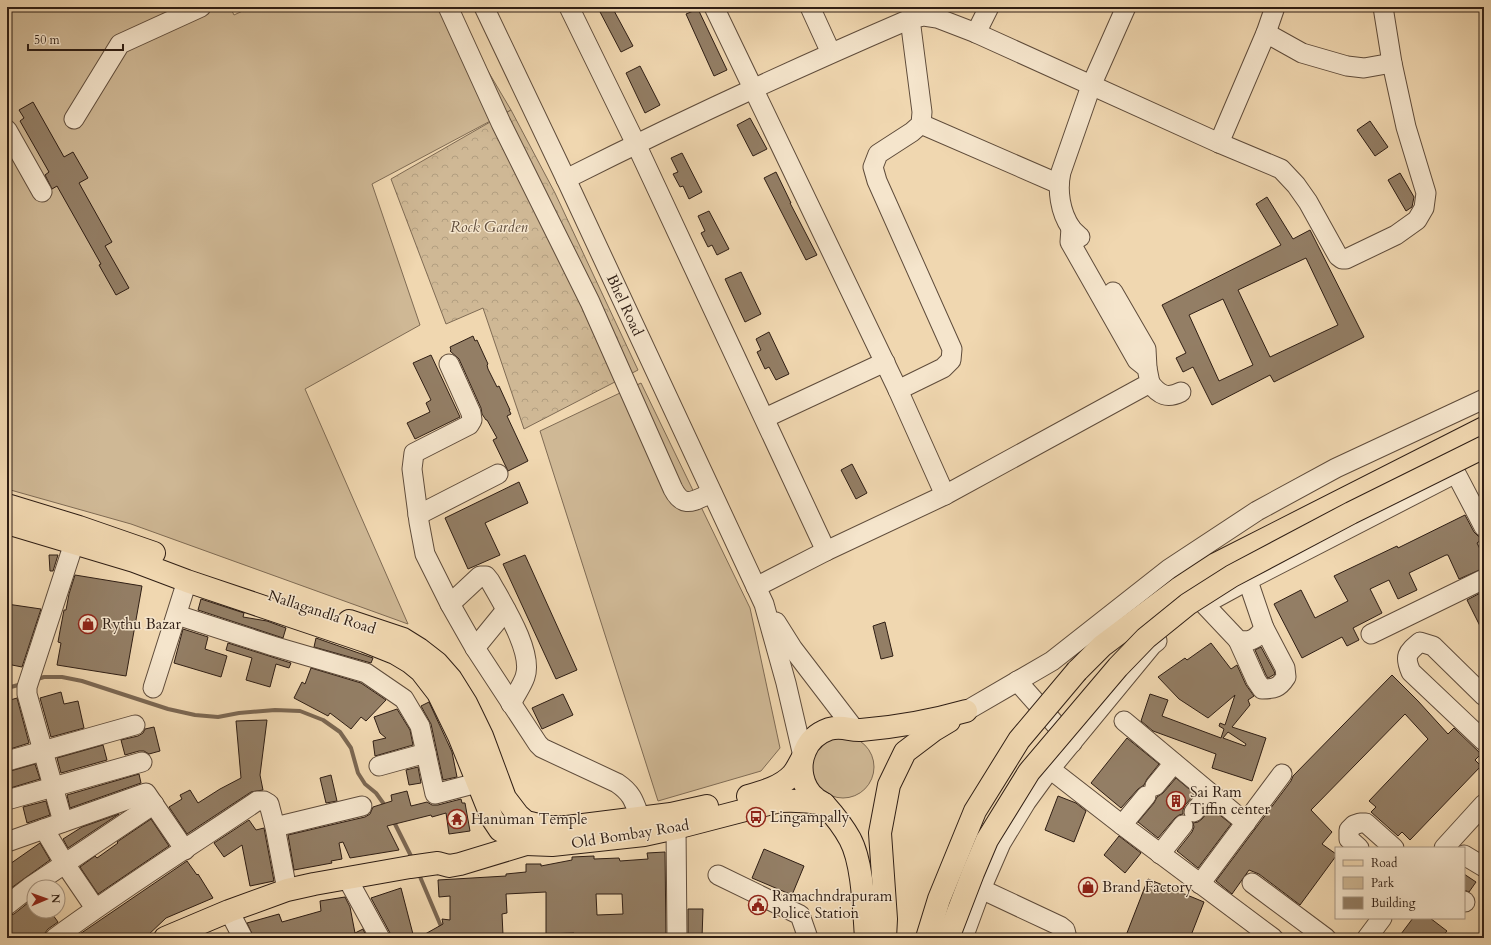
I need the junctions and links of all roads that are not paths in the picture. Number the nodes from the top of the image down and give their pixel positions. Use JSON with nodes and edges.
{"nodes":[{"id":1,"x":201,"y":7,"type":"edge"},
{"id":2,"x":448,"y":7,"type":"edge"},
{"id":3,"x":484,"y":7,"type":"edge"},
{"id":4,"x":569,"y":7,"type":"edge"},
{"id":5,"x":714,"y":7,"type":"edge"},
{"id":6,"x":810,"y":7,"type":"edge"},
{"id":7,"x":989,"y":7,"type":"edge"},
{"id":8,"x":1126,"y":7,"type":"edge"},
{"id":9,"x":1276,"y":7,"type":"edge"},
{"id":10,"x":1383,"y":7,"type":"edge"},
{"id":11,"x":910,"y":19,"type":"junction"},
{"id":12,"x":976,"y":33,"type":"junction"},
{"id":13,"x":1266,"y":33,"type":"junction"},
{"id":14,"x":831,"y":53,"type":"junction"},
{"id":15,"x":1392,"y":63,"type":"junction"},
{"id":16,"x":1091,"y":86,"type":"junction"},
{"id":17,"x":754,"y":89,"type":"junction"},
{"id":18,"x":74,"y":119,"type":"dead end"},
{"id":19,"x":921,"y":124,"type":"junction"},
{"id":20,"x":7,"y":130,"type":"edge"},
{"id":21,"x":636,"y":144,"type":"junction"},
{"id":22,"x":1219,"y":144,"type":"junction"},
{"id":23,"x":566,"y":179,"type":"junction"},
{"id":24,"x":1059,"y":184,"type":"junction"},
{"id":25,"x":42,"y":192,"type":"dead end"},
{"id":26,"x":885,"y":362,"type":"junction"},
{"id":27,"x":449,"y":364,"type":"dead end"},
{"id":28,"x":1149,"y":376,"type":"junction"},
{"id":29,"x":898,"y":390,"type":"junction"},
{"id":30,"x":1180,"y":392,"type":"dead end"},
{"id":31,"x":1484,"y":399,"type":"edge"},
{"id":32,"x":765,"y":418,"type":"junction"},
{"id":33,"x":1484,"y":428,"type":"edge"},
{"id":34,"x":1484,"y":447,"type":"edge"},
{"id":35,"x":1484,"y":459,"type":"edge"},
{"id":36,"x":1453,"y":468,"type":"junction"},
{"id":37,"x":498,"y":474,"type":"dead end"},
{"id":38,"x":950,"y":492,"type":"junction"},
{"id":39,"x":712,"y":493,"type":"junction"},
{"id":40,"x":7,"y":505,"type":"edge"},
{"id":41,"x":418,"y":515,"type":"junction"},
{"id":42,"x":7,"y":523,"type":"edge"},
{"id":43,"x":1484,"y":527,"type":"edge"},
{"id":44,"x":74,"y":543,"type":"junction"},
{"id":45,"x":826,"y":551,"type":"junction"},
{"id":46,"x":1484,"y":579,"type":"edge"},
{"id":47,"x":187,"y":581,"type":"junction"},
{"id":48,"x":1248,"y":581,"type":"junction"},
{"id":49,"x":760,"y":596,"type":"junction"},
{"id":50,"x":450,"y":604,"type":"junction"},
{"id":51,"x":1204,"y":604,"type":"junction"},
{"id":52,"x":506,"y":610,"type":"junction"},
{"id":53,"x":177,"y":615,"type":"junction"},
{"id":54,"x":1264,"y":628,"type":"junction"},
{"id":55,"x":1371,"y":634,"type":"dead end"},
{"id":56,"x":1238,"y":640,"type":"junction"},
{"id":57,"x":399,"y":646,"type":"junction"},
{"id":58,"x":474,"y":648,"type":"junction"},
{"id":59,"x":1017,"y":681,"type":"junction"},
{"id":60,"x":153,"y":688,"type":"dead end"},
{"id":61,"x":1484,"y":696,"type":"edge"},
{"id":62,"x":511,"y":704,"type":"junction"},
{"id":63,"x":966,"y":711,"type":"junction"},
{"id":64,"x":1124,"y":721,"type":"dead end"},
{"id":65,"x":135,"y":725,"type":"dead end"},
{"id":66,"x":855,"y":730,"type":"junction"},
{"id":67,"x":1484,"y":741,"type":"edge"},
{"id":68,"x":1072,"y":743,"type":"junction"},
{"id":69,"x":43,"y":751,"type":"junction"},
{"id":70,"x":426,"y":753,"type":"junction"},
{"id":71,"x":802,"y":757,"type":"junction"},
{"id":72,"x":7,"y":761,"type":"edge"},
{"id":73,"x":142,"y":762,"type":"dead end"},
{"id":74,"x":1174,"y":762,"type":"junction"},
{"id":75,"x":379,"y":766,"type":"dead end"},
{"id":76,"x":1050,"y":769,"type":"junction"},
{"id":77,"x":1282,"y":774,"type":"dead end"},
{"id":78,"x":477,"y":783,"type":"junction"},
{"id":79,"x":53,"y":787,"type":"junction"},
{"id":80,"x":1210,"y":793,"type":"junction"},
{"id":81,"x":7,"y":800,"type":"edge"},
{"id":82,"x":154,"y":804,"type":"junction"},
{"id":83,"x":824,"y":804,"type":"junction"},
{"id":84,"x":1484,"y":804,"type":"edge"},
{"id":85,"x":362,"y":806,"type":"dead end"},
{"id":86,"x":640,"y":818,"type":"junction"},
{"id":87,"x":63,"y":822,"type":"junction"},
{"id":88,"x":1246,"y":822,"type":"junction"},
{"id":89,"x":1122,"y":825,"type":"junction"},
{"id":90,"x":275,"y":827,"type":"junction"},
{"id":91,"x":676,"y":828,"type":"junction"},
{"id":92,"x":44,"y":829,"type":"junction"},
{"id":93,"x":549,"y":836,"type":"junction"},
{"id":94,"x":517,"y":839,"type":"junction"},
{"id":95,"x":7,"y":842,"type":"edge"},
{"id":96,"x":1358,"y":847,"type":"edge"},
{"id":97,"x":1393,"y":847,"type":"edge"},
{"id":98,"x":1448,"y":847,"type":"edge"},
{"id":99,"x":185,"y":850,"type":"junction"},
{"id":100,"x":1160,"y":854,"type":"junction"},
{"id":101,"x":1465,"y":856,"type":"edge"},
{"id":102,"x":65,"y":864,"type":"junction"},
{"id":103,"x":1484,"y":867,"type":"edge"},
{"id":104,"x":718,"y":875,"type":"dead end"},
{"id":105,"x":347,"y":878,"type":"junction"},
{"id":106,"x":1252,"y":883,"type":"dead end"},
{"id":107,"x":1200,"y":884,"type":"junction"},
{"id":108,"x":982,"y":889,"type":"junction"},
{"id":109,"x":287,"y":890,"type":"junction"},
{"id":110,"x":7,"y":904,"type":"edge"},
{"id":111,"x":95,"y":908,"type":"junction"},
{"id":112,"x":229,"y":911,"type":"junction"},
{"id":113,"x":1381,"y":919,"type":"edge"},
{"id":114,"x":1305,"y":932,"type":"edge"},
{"id":115,"x":54,"y":938,"type":"edge"},
{"id":116,"x":165,"y":938,"type":"edge"},
{"id":117,"x":243,"y":938,"type":"edge"},
{"id":118,"x":380,"y":938,"type":"edge"},
{"id":119,"x":677,"y":938,"type":"edge"},
{"id":120,"x":808,"y":938,"type":"edge"},
{"id":121,"x":866,"y":938,"type":"edge"},
{"id":122,"x":885,"y":938,"type":"edge"},
{"id":123,"x":927,"y":938,"type":"edge"},
{"id":124,"x":948,"y":938,"type":"edge"},
{"id":125,"x":963,"y":938,"type":"edge"},
{"id":126,"x":1067,"y":938,"type":"edge"},
{"id":127,"x":1273,"y":938,"type":"edge"},
{"id":128,"x":1326,"y":938,"type":"edge"},
{"id":129,"x":1367,"y":938,"type":"edge"}],
"edges":[{"from":1,"to":18,"type":"street"},
{"from":2,"to":39,"type":"street"},
{"from":3,"to":23,"type":"street","name":"Bhel Road"},
{"from":4,"to":21,"type":"street"},
{"from":5,"to":17,"type":"street"},
{"from":6,"to":14,"type":"street"},
{"from":7,"to":12,"type":"street"},
{"from":8,"to":16,"type":"street"},
{"from":9,"to":13,"type":"street"},
{"from":10,"to":15,"type":"street"},
{"from":11,"to":12,"type":"street"},
{"from":11,"to":14,"type":"street"},
{"from":11,"to":19,"type":"street"},
{"from":12,"to":16,"type":"street"},
{"from":13,"to":15,"type":"street"},
{"from":13,"to":22,"type":"street"},
{"from":14,"to":17,"type":"street"},
{"from":15,"to":22,"type":"street"},
{"from":16,"to":22,"type":"street"},
{"from":16,"to":24,"type":"street"},
{"from":17,"to":21,"type":"street"},
{"from":17,"to":26,"type":"street"},
{"from":19,"to":24,"type":"street"},
{"from":19,"to":29,"type":"street"},
{"from":20,"to":25,"type":"street"},
{"from":21,"to":23,"type":"street"},
{"from":21,"to":32,"type":"street"},
{"from":23,"to":39,"type":"street","name":"Bhel Road"},
{"from":24,"to":28,"type":"street"},
{"from":26,"to":29,"type":"street"},
{"from":26,"to":32,"type":"street"},
{"from":27,"to":41,"type":"street"},
{"from":28,"to":30,"type":"street"},
{"from":28,"to":38,"type":"street"},
{"from":29,"to":38,"type":"street"},
{"from":31,"to":59,"type":"street"},
{"from":32,"to":45,"type":"street"},
{"from":33,"to":123,"type":"main road","bridge":true},
{"from":34,"to":36,"type":"main road","bridge":true},
{"from":35,"to":36,"type":"street"},
{"from":36,"to":43,"type":"street"},
{"from":36,"to":48,"type":"street"},
{"from":36,"to":124,"type":"main road","bridge":true},
{"from":37,"to":41,"type":"street"},
{"from":38,"to":45,"type":"street"},
{"from":39,"to":49,"type":"street","name":"Bhel Road"},
{"from":40,"to":57,"type":"main road","name":"Nallagandla Road"},
{"from":41,"to":50,"type":"street"},
{"from":42,"to":44,"type":"main road","name":"Nallagandla Road"},
{"from":44,"to":47,"type":"main road","name":"Nallagandla Road"},
{"from":44,"to":69,"type":"street"},
{"from":45,"to":49,"type":"street"},
{"from":46,"to":55,"type":"street"},
{"from":47,"to":53,"type":"street"},
{"from":47,"to":57,"type":"main road","name":"Nallagandla Road"},
{"from":48,"to":51,"type":"street"},
{"from":48,"to":54,"type":"street"},
{"from":49,"to":66,"type":"street"},
{"from":49,"to":71,"type":"street"},
{"from":50,"to":52,"type":"street"},
{"from":50,"to":58,"type":"street"},
{"from":51,"to":56,"type":"street"},
{"from":51,"to":68,"type":"street"},
{"from":52,"to":58,"type":"street"},
{"from":52,"to":62,"type":"street"},
{"from":53,"to":60,"type":"street"},
{"from":53,"to":70,"type":"street"},
{"from":54,"to":56,"type":"street"},
{"from":54,"to":56,"type":"street"},
{"from":57,"to":78,"type":"main road","name":"Nallagandla Road"},
{"from":57,"to":93,"type":"main road","name":"Nallagandla Road"},
{"from":58,"to":62,"type":"street"},
{"from":59,"to":63,"type":"street"},
{"from":59,"to":68,"type":"street"},
{"from":61,"to":67,"type":"street"},
{"from":62,"to":86,"type":"street"},
{"from":63,"to":66,"type":"main road","name":"Old Bombay Road"},
{"from":63,"to":122,"type":"main road"},
{"from":64,"to":74,"type":"street"},
{"from":65,"to":69,"type":"street"},
{"from":66,"to":71,"type":"main road","name":"Old Bombay Road"},
{"from":68,"to":76,"type":"street"},
{"from":69,"to":72,"type":"street"},
{"from":69,"to":79,"type":"street"},
{"from":70,"to":75,"type":"street"},
{"from":70,"to":78,"type":"street"},
{"from":71,"to":83,"type":"main road"},
{"from":71,"to":86,"type":"main road","name":"Old Bombay Road"},
{"from":73,"to":79,"type":"street"},
{"from":74,"to":80,"type":"street"},
{"from":74,"to":89,"type":"street"},
{"from":76,"to":89,"type":"street"},
{"from":76,"to":108,"type":"street"},
{"from":77,"to":88,"type":"street"},
{"from":78,"to":94,"type":"main road","name":"Nallagandla Road"},
{"from":79,"to":81,"type":"street"},
{"from":79,"to":87,"type":"street"},
{"from":80,"to":88,"type":"street"},
{"from":80,"to":100,"type":"street"},
{"from":82,"to":87,"type":"street"},
{"from":82,"to":99,"type":"street"},
{"from":82,"to":102,"type":"street"},
{"from":83,"to":91,"type":"main road","name":"Old Bombay Road"},
{"from":83,"to":121,"type":"main road"},
{"from":84,"to":98,"type":"street"},
{"from":85,"to":90,"type":"street"},
{"from":86,"to":93,"type":"main road","name":"Old Bombay Road"},
{"from":87,"to":92,"type":"street"},
{"from":88,"to":107,"type":"street"},
{"from":89,"to":100,"type":"street"},
{"from":90,"to":99,"type":"street"},
{"from":90,"to":109,"type":"street"},
{"from":91,"to":93,"type":"main road","name":"Old Bombay Road"},
{"from":91,"to":119,"type":"street"},
{"from":92,"to":95,"type":"street"},
{"from":92,"to":102,"type":"street"},
{"from":93,"to":94,"type":"main road"},
{"from":94,"to":105,"type":"main road"},
{"from":96,"to":97,"type":"street"},
{"from":99,"to":111,"type":"street"},
{"from":100,"to":107,"type":"street"},
{"from":101,"to":103,"type":"street"},
{"from":102,"to":110,"type":"street"},
{"from":102,"to":111,"type":"street"},
{"from":104,"to":120,"type":"street"},
{"from":105,"to":109,"type":"main road"},
{"from":105,"to":118,"type":"street"},
{"from":106,"to":114,"type":"street"},
{"from":107,"to":127,"type":"street"},
{"from":108,"to":125,"type":"street"},
{"from":108,"to":126,"type":"street"},
{"from":109,"to":112,"type":"main road"},
{"from":111,"to":115,"type":"street"},
{"from":112,"to":116,"type":"main road"},
{"from":112,"to":117,"type":"street"},
{"from":113,"to":129,"type":"street"},
{"from":114,"to":128,"type":"street"}]}
